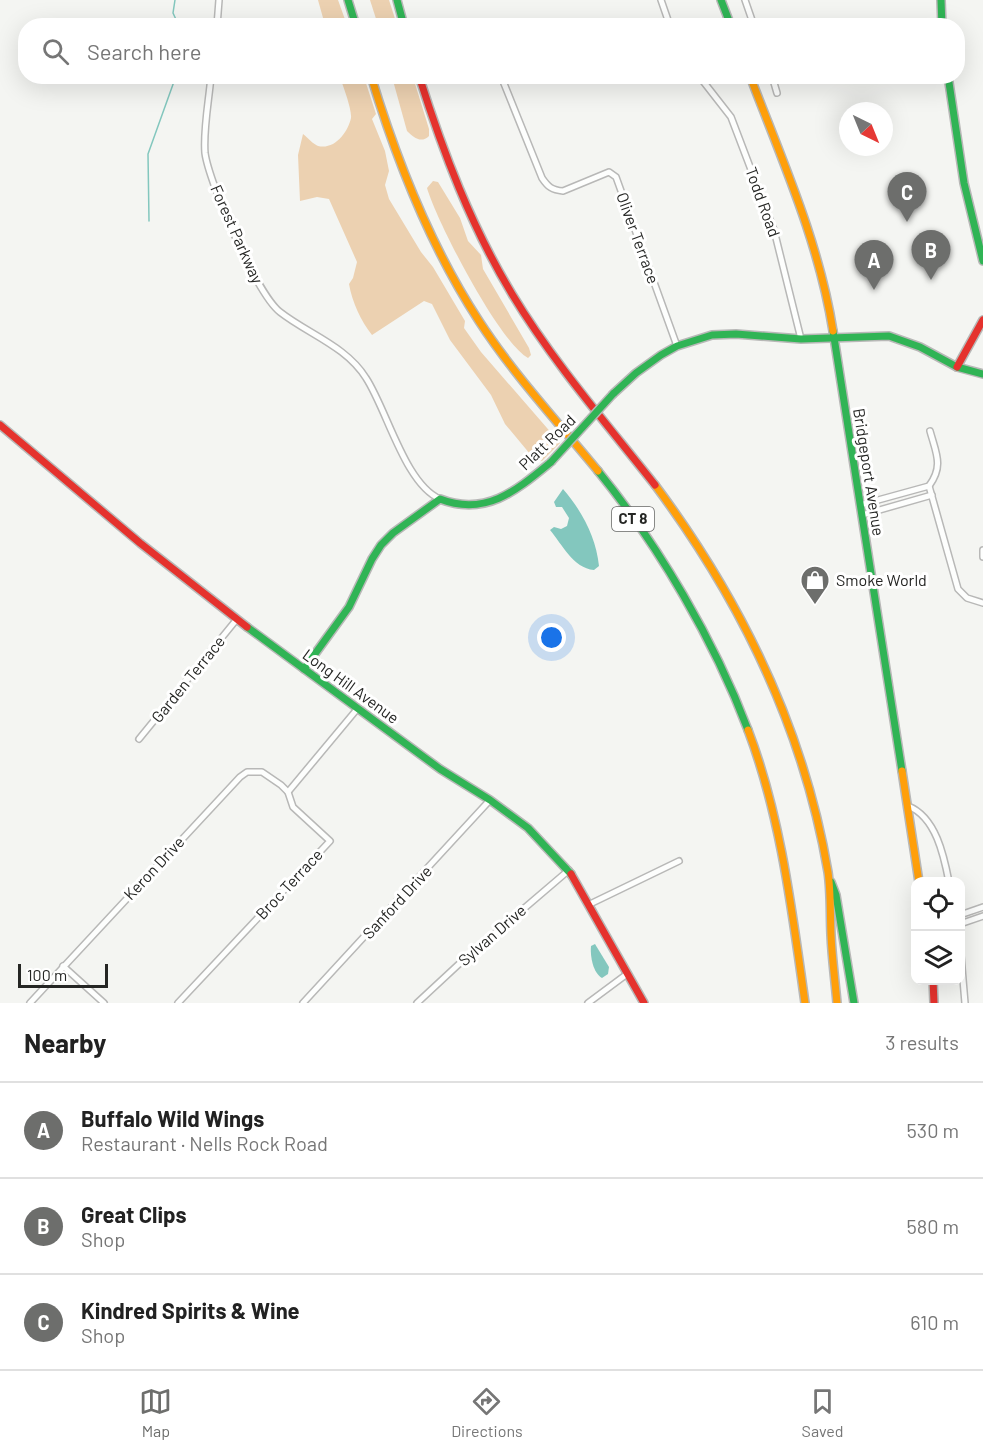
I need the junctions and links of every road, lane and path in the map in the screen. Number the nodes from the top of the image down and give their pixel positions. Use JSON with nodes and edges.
{"nodes":[{"id":1,"x":219,"y":0,"type":"edge"},
{"id":2,"x":348,"y":0,"type":"edge"},
{"id":3,"x":397,"y":0,"type":"edge"},
{"id":4,"x":661,"y":0,"type":"edge"},
{"id":5,"x":721,"y":0,"type":"edge"},
{"id":6,"x":744,"y":0,"type":"edge"},
{"id":7,"x":941,"y":0,"type":"edge"},
{"id":8,"x":218,"y":18,"type":"edge"},
{"id":9,"x":354,"y":18,"type":"edge"},
{"id":10,"x":402,"y":18,"type":"edge"},
{"id":11,"x":667,"y":18,"type":"edge"},
{"id":12,"x":728,"y":18,"type":"edge"},
{"id":13,"x":751,"y":18,"type":"edge"},
{"id":14,"x":942,"y":18,"type":"edge"},
{"id":15,"x":210,"y":84,"type":"edge"},
{"id":16,"x":373,"y":84,"type":"edge"},
{"id":17,"x":423,"y":84,"type":"edge"},
{"id":18,"x":504,"y":84,"type":"edge"},
{"id":19,"x":705,"y":84,"type":"edge"},
{"id":20,"x":753,"y":84,"type":"edge"},
{"id":21,"x":774,"y":84,"type":"edge"},
{"id":22,"x":949,"y":84,"type":"edge"},
{"id":23,"x":777,"y":93,"type":"dead end"},
{"id":24,"x":983,"y":261,"type":"edge"},
{"id":25,"x":983,"y":321,"type":"edge"},
{"id":26,"x":801,"y":339,"type":"junction"},
{"id":27,"x":835,"y":339,"type":"junction"},
{"id":28,"x":677,"y":346,"type":"junction"},
{"id":29,"x":957,"y":367,"type":"junction"},
{"id":30,"x":983,"y":374,"type":"edge"},
{"id":31,"x":0,"y":425,"type":"edge"},
{"id":32,"x":930,"y":431,"type":"dead end"},
{"id":33,"x":930,"y":486,"type":"junction"},
{"id":34,"x":932,"y":495,"type":"junction"},
{"id":35,"x":440,"y":500,"type":"junction"},
{"id":36,"x":860,"y":505,"type":"junction"},
{"id":37,"x":862,"y":515,"type":"junction"},
{"id":38,"x":983,"y":550,"type":"edge"},
{"id":39,"x":983,"y":557,"type":"edge"},
{"id":40,"x":983,"y":603,"type":"edge"},
{"id":41,"x":237,"y":619,"type":"junction"},
{"id":42,"x":304,"y":669,"type":"junction"},
{"id":43,"x":358,"y":708,"type":"junction"},
{"id":44,"x":139,"y":739,"type":"dead end"},
{"id":45,"x":288,"y":792,"type":"junction"},
{"id":46,"x":490,"y":800,"type":"junction"},
{"id":47,"x":908,"y":806,"type":"junction"},
{"id":48,"x":679,"y":861,"type":"dead end"},
{"id":49,"x":569,"y":870,"type":"junction"},
{"id":50,"x":829,"y":877,"type":"junction"},
{"id":51,"x":918,"y":877,"type":"edge"},
{"id":52,"x":948,"y":877,"type":"edge"},
{"id":53,"x":588,"y":905,"type":"junction"},
{"id":54,"x":983,"y":908,"type":"edge"},
{"id":55,"x":965,"y":913,"type":"edge"},
{"id":56,"x":983,"y":916,"type":"edge"},
{"id":57,"x":965,"y":922,"type":"edge"},
{"id":58,"x":63,"y":966,"type":"junction"},
{"id":59,"x":627,"y":974,"type":"junction"},
{"id":60,"x":933,"y":985,"type":"edge"},
{"id":61,"x":963,"y":985,"type":"edge"},
{"id":62,"x":30,"y":1003,"type":"edge"},
{"id":63,"x":104,"y":1003,"type":"edge"},
{"id":64,"x":178,"y":1003,"type":"edge"},
{"id":65,"x":303,"y":1003,"type":"edge"},
{"id":66,"x":417,"y":1003,"type":"edge"},
{"id":67,"x":588,"y":1003,"type":"edge"},
{"id":68,"x":644,"y":1003,"type":"edge"},
{"id":69,"x":805,"y":1003,"type":"edge"},
{"id":70,"x":837,"y":1003,"type":"edge"},
{"id":71,"x":854,"y":1003,"type":"edge"},
{"id":72,"x":934,"y":1003,"type":"edge"},
{"id":73,"x":965,"y":1003,"type":"edge"}],
"edges":[{"from":1,"to":8,"type":"street"},
{"from":2,"to":9,"type":"main road"},
{"from":3,"to":10,"type":"main road"},
{"from":4,"to":11,"type":"street"},
{"from":5,"to":12,"type":"main road"},
{"from":6,"to":13,"type":"street"},
{"from":7,"to":14,"type":"main road"},
{"from":15,"to":35,"type":"street","name":"Forest Parkway"},
{"from":16,"to":69,"type":"main road","number":"CT 8"},
{"from":17,"to":50,"type":"main road","number":"CT 8"},
{"from":18,"to":28,"type":"street","name":"Oliver Terrace"},
{"from":19,"to":26,"type":"street","name":"Todd Road"},
{"from":20,"to":27,"type":"main road","name":"Bridgeport Avenue"},
{"from":21,"to":23,"type":"street"},
{"from":22,"to":24,"type":"main road"},
{"from":25,"to":29,"type":"main road"},
{"from":26,"to":27,"type":"main road","name":"Platt Road"},
{"from":26,"to":28,"type":"main road","name":"Platt Road"},
{"from":27,"to":29,"type":"main road","name":"Platt Road"},
{"from":27,"to":36,"type":"main road","name":"Bridgeport Avenue"},
{"from":28,"to":35,"type":"main road","name":"Platt Road","bridge":true},
{"from":29,"to":30,"type":"main road","name":"Platt Road"},
{"from":31,"to":41,"type":"main road","name":"Long Hill Avenue"},
{"from":32,"to":33,"type":"street"},
{"from":33,"to":34,"type":"street"},
{"from":33,"to":36,"type":"street"},
{"from":34,"to":37,"type":"street"},
{"from":34,"to":40,"type":"street"},
{"from":35,"to":42,"type":"main road"},
{"from":36,"to":37,"type":"main road","name":"Bridgeport Avenue"},
{"from":37,"to":47,"type":"main road","name":"Bridgeport Avenue"},
{"from":38,"to":39,"type":"street"},
{"from":41,"to":42,"type":"main road","name":"Long Hill Avenue"},
{"from":41,"to":44,"type":"street","name":"Garden Terrace"},
{"from":42,"to":43,"type":"main road","name":"Long Hill Avenue"},
{"from":43,"to":45,"type":"street"},
{"from":43,"to":46,"type":"main road","name":"Long Hill Avenue"},
{"from":45,"to":58,"type":"street","name":"Keron Drive"},
{"from":45,"to":64,"type":"street","name":"Broc Terrace"},
{"from":46,"to":49,"type":"main road","name":"Long Hill Avenue"},
{"from":46,"to":65,"type":"street","name":"Sanford Drive"},
{"from":47,"to":51,"type":"main road","name":"Bridgeport Avenue"},
{"from":47,"to":52,"type":"street"},
{"from":48,"to":53,"type":"street"},
{"from":49,"to":53,"type":"main road","name":"Long Hill Avenue"},
{"from":49,"to":66,"type":"street","name":"Sylvan Drive"},
{"from":50,"to":70,"type":"main road","number":"CT 8"},
{"from":50,"to":71,"type":"main road"},
{"from":53,"to":59,"type":"main road","name":"Long Hill Avenue"},
{"from":54,"to":55,"type":"street"},
{"from":56,"to":57,"type":"street"},
{"from":58,"to":62,"type":"street","name":"Keron Drive"},
{"from":58,"to":63,"type":"street"},
{"from":59,"to":67,"type":"street"},
{"from":59,"to":68,"type":"main road","name":"Long Hill Avenue"},
{"from":60,"to":72,"type":"main road"},
{"from":61,"to":73,"type":"street"}]}
